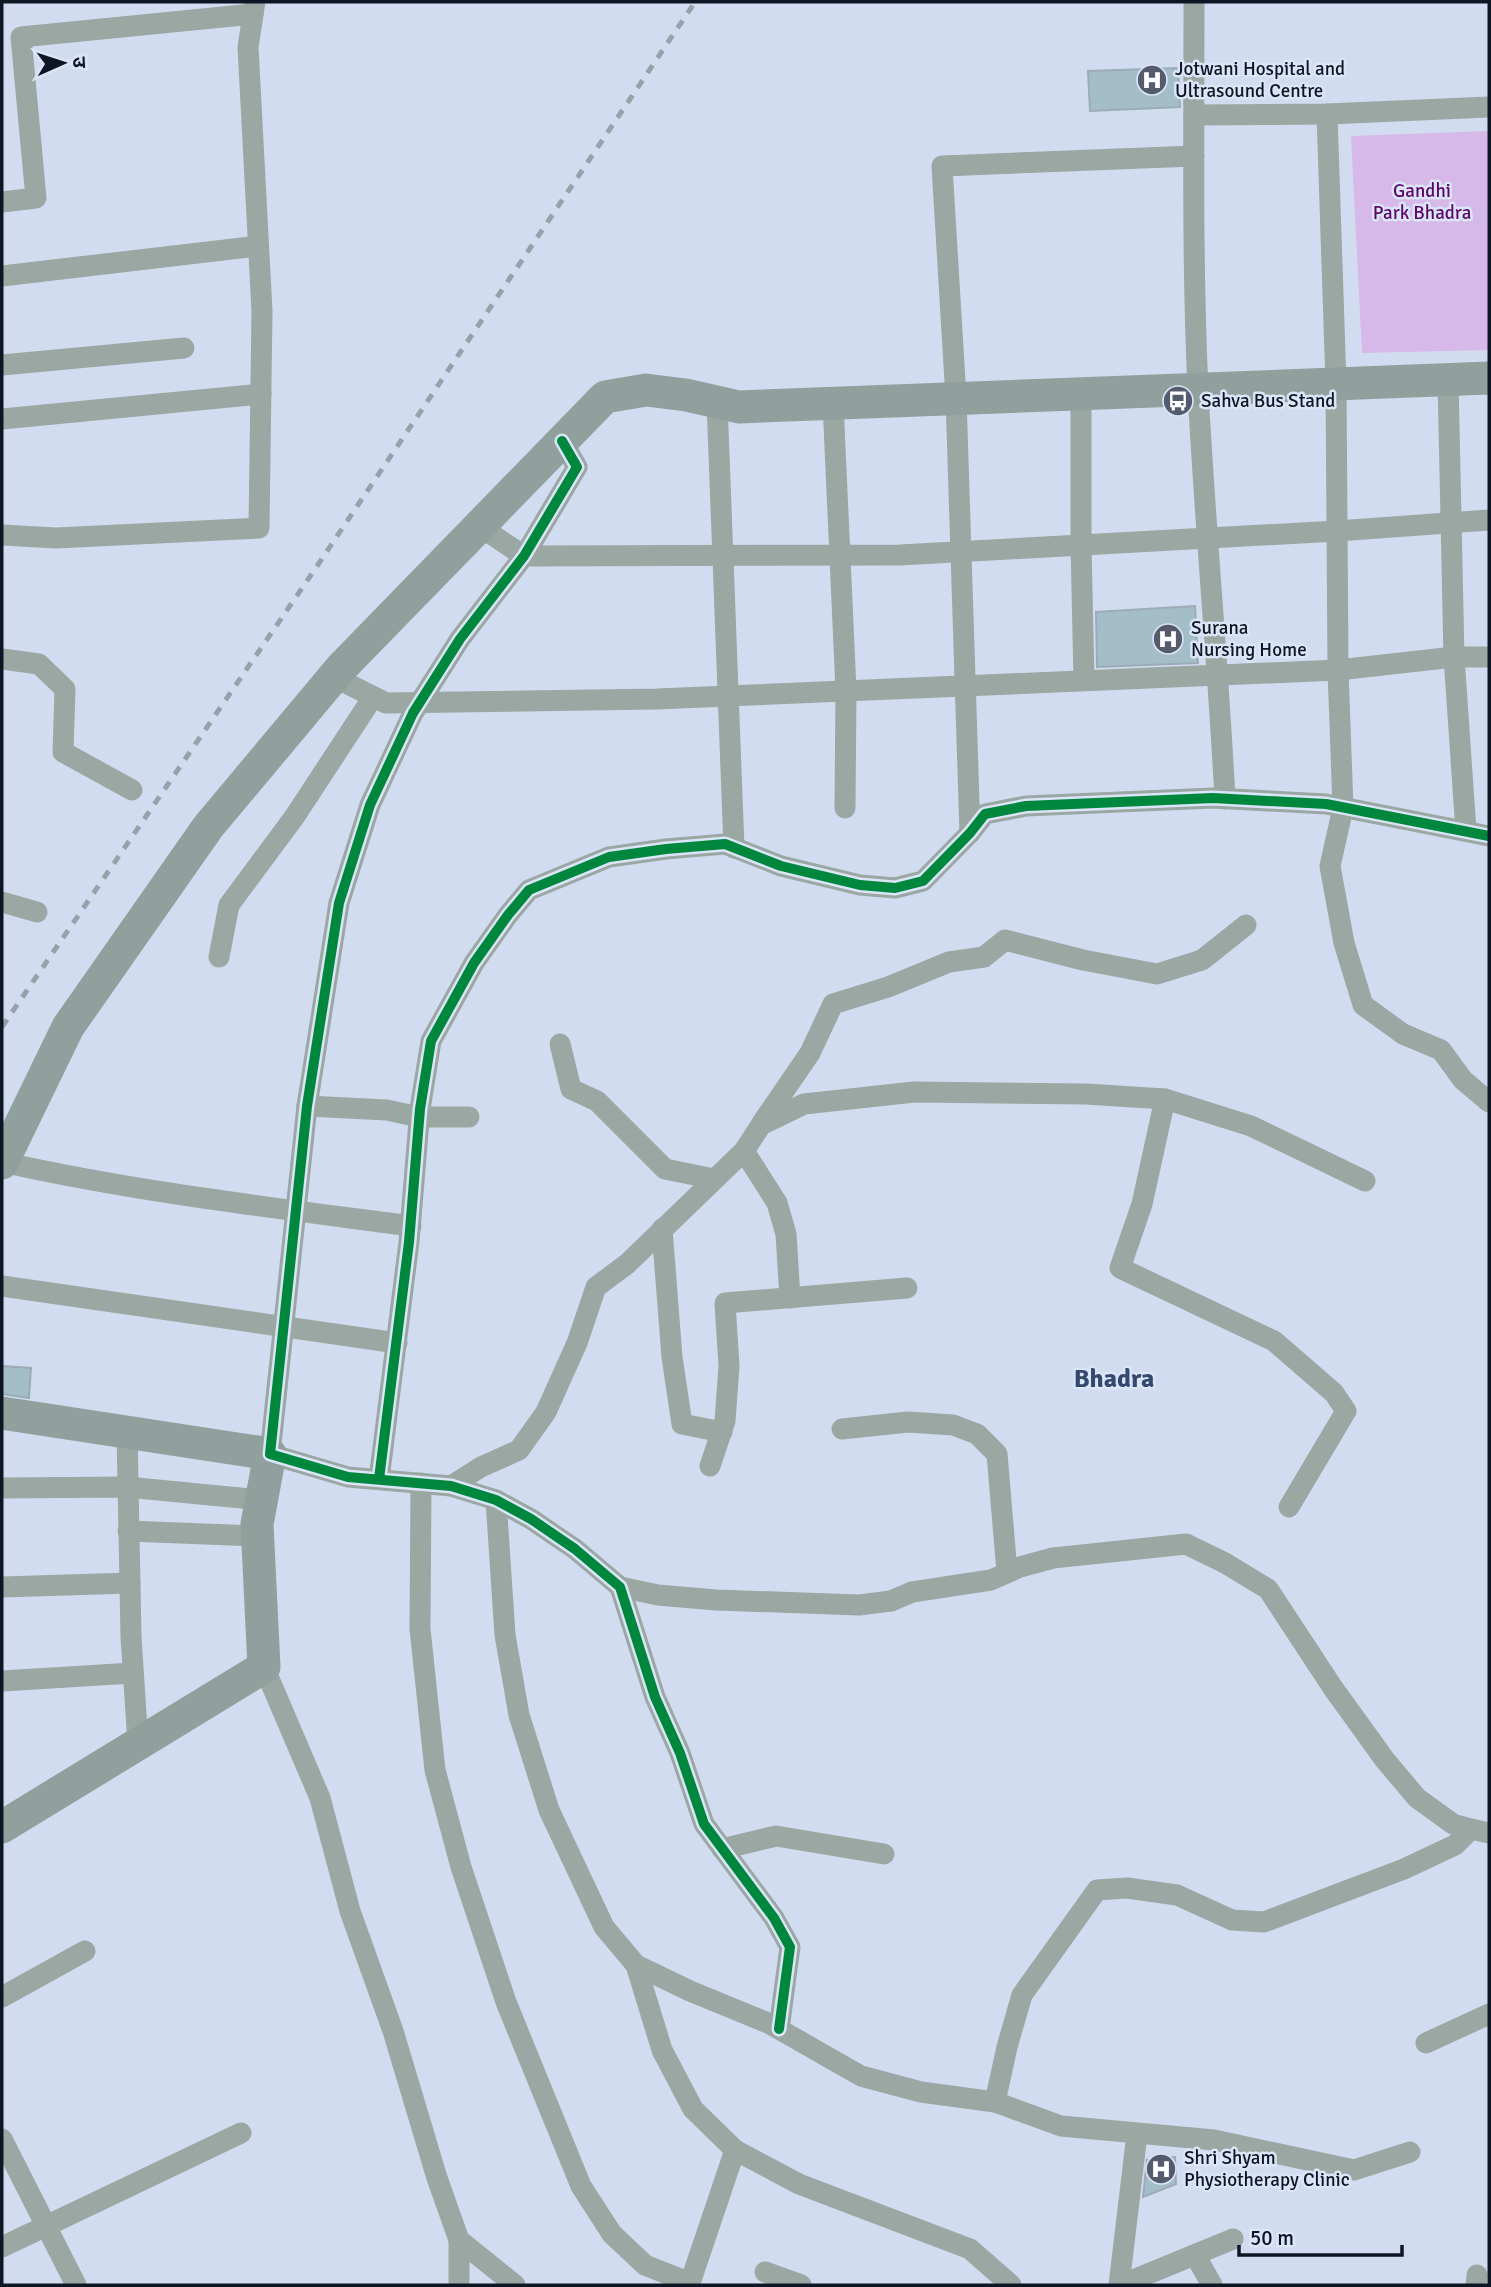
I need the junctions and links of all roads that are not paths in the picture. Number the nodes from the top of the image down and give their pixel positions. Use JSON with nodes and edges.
{"nodes":[{"id":1,"x":1194,"y":2,"type":"edge"},
{"id":2,"x":254,"y":8,"type":"edge"},
{"id":3,"x":12,"y":50,"type":"edge"},
{"id":4,"x":1489,"y":107,"type":"edge"},
{"id":5,"x":1327,"y":114,"type":"junction"},
{"id":6,"x":1194,"y":115,"type":"junction"},
{"id":7,"x":1194,"y":156,"type":"junction"},
{"id":8,"x":2,"y":202,"type":"edge"},
{"id":9,"x":258,"y":246,"type":"junction"},
{"id":10,"x":2,"y":276,"type":"edge"},
{"id":11,"x":184,"y":348,"type":"dead end"},
{"id":12,"x":2,"y":365,"type":"edge"},
{"id":13,"x":1489,"y":378,"type":"edge"},
{"id":14,"x":1448,"y":380,"type":"junction"},
{"id":15,"x":1336,"y":384,"type":"junction"},
{"id":16,"x":1198,"y":389,"type":"junction"},
{"id":17,"x":261,"y":394,"type":"junction"},
{"id":18,"x":1081,"y":394,"type":"junction"},
{"id":19,"x":956,"y":398,"type":"junction"},
{"id":20,"x":717,"y":402,"type":"junction"},
{"id":21,"x":833,"y":403,"type":"junction"},
{"id":22,"x":2,"y":419,"type":"edge"},
{"id":23,"x":562,"y":441,"type":"junction"},
{"id":24,"x":1489,"y":520,"type":"edge"},
{"id":25,"x":1452,"y":523,"type":"junction"},
{"id":26,"x":479,"y":526,"type":"junction"},
{"id":27,"x":1337,"y":531,"type":"junction"},
{"id":28,"x":2,"y":535,"type":"edge"},
{"id":29,"x":1209,"y":538,"type":"junction"},
{"id":30,"x":1081,"y":545,"type":"junction"},
{"id":31,"x":961,"y":552,"type":"junction"},
{"id":32,"x":841,"y":555,"type":"junction"},
{"id":33,"x":524,"y":556,"type":"junction"},
{"id":34,"x":723,"y":556,"type":"junction"},
{"id":35,"x":1454,"y":657,"type":"junction"},
{"id":36,"x":1489,"y":657,"type":"edge"},
{"id":37,"x":2,"y":659,"type":"edge"},
{"id":38,"x":1338,"y":670,"type":"junction"},
{"id":39,"x":1218,"y":674,"type":"junction"},
{"id":40,"x":334,"y":677,"type":"junction"},
{"id":41,"x":1084,"y":680,"type":"junction"},
{"id":42,"x":965,"y":685,"type":"junction"},
{"id":43,"x":846,"y":690,"type":"junction"},
{"id":44,"x":729,"y":696,"type":"junction"},
{"id":45,"x":373,"y":697,"type":"junction"},
{"id":46,"x":421,"y":703,"type":"junction"},
{"id":47,"x":132,"y":789,"type":"dead end"},
{"id":48,"x":1224,"y":799,"type":"junction"},
{"id":49,"x":845,"y":808,"type":"dead end"},
{"id":50,"x":1343,"y":808,"type":"junction"},
{"id":51,"x":1466,"y":831,"type":"junction"},
{"id":52,"x":970,"y":833,"type":"junction"},
{"id":53,"x":1489,"y":836,"type":"edge"},
{"id":54,"x":734,"y":848,"type":"junction"},
{"id":55,"x":2,"y":902,"type":"edge"},
{"id":56,"x":37,"y":912,"type":"dead end"},
{"id":57,"x":1246,"y":925,"type":"dead end"},
{"id":58,"x":219,"y":957,"type":"dead end"},
{"id":59,"x":560,"y":1044,"type":"dead end"},
{"id":60,"x":1165,"y":1098,"type":"junction"},
{"id":61,"x":1489,"y":1102,"type":"edge"},
{"id":62,"x":306,"y":1106,"type":"junction"},
{"id":63,"x":419,"y":1117,"type":"junction"},
{"id":64,"x":469,"y":1117,"type":"dead end"},
{"id":65,"x":761,"y":1125,"type":"junction"},
{"id":66,"x":744,"y":1151,"type":"junction"},
{"id":67,"x":2,"y":1163,"type":"edge"},
{"id":68,"x":715,"y":1179,"type":"junction"},
{"id":69,"x":1365,"y":1181,"type":"dead end"},
{"id":70,"x":295,"y":1211,"type":"junction"},
{"id":71,"x":411,"y":1226,"type":"junction"},
{"id":72,"x":662,"y":1229,"type":"junction"},
{"id":73,"x":2,"y":1286,"type":"edge"},
{"id":74,"x":907,"y":1288,"type":"dead end"},
{"id":75,"x":790,"y":1298,"type":"junction"},
{"id":76,"x":282,"y":1328,"type":"junction"},
{"id":77,"x":397,"y":1343,"type":"junction"},
{"id":78,"x":2,"y":1413,"type":"edge"},
{"id":79,"x":842,"y":1429,"type":"dead end"},
{"id":80,"x":127,"y":1432,"type":"junction"},
{"id":81,"x":722,"y":1432,"type":"junction"},
{"id":82,"x":270,"y":1454,"type":"junction"},
{"id":83,"x":710,"y":1466,"type":"dead end"},
{"id":84,"x":379,"y":1479,"type":"junction"},
{"id":85,"x":421,"y":1483,"type":"junction"},
{"id":86,"x":451,"y":1486,"type":"junction"},
{"id":87,"x":127,"y":1487,"type":"junction"},
{"id":88,"x":2,"y":1488,"type":"edge"},
{"id":89,"x":261,"y":1500,"type":"junction"},
{"id":90,"x":496,"y":1500,"type":"junction"},
{"id":91,"x":1289,"y":1507,"type":"dead end"},
{"id":92,"x":128,"y":1531,"type":"junction"},
{"id":93,"x":257,"y":1536,"type":"junction"},
{"id":94,"x":1007,"y":1572,"type":"junction"},
{"id":95,"x":130,"y":1583,"type":"junction"},
{"id":96,"x":2,"y":1587,"type":"edge"},
{"id":97,"x":620,"y":1587,"type":"junction"},
{"id":98,"x":264,"y":1667,"type":"junction"},
{"id":99,"x":133,"y":1673,"type":"junction"},
{"id":100,"x":2,"y":1681,"type":"edge"},
{"id":101,"x":138,"y":1744,"type":"junction"},
{"id":102,"x":2,"y":1827,"type":"edge"},
{"id":103,"x":1480,"y":1831,"type":"edge"},
{"id":104,"x":722,"y":1849,"type":"junction"},
{"id":105,"x":884,"y":1854,"type":"dead end"},
{"id":106,"x":85,"y":1951,"type":"dead end"},
{"id":107,"x":636,"y":1965,"type":"junction"},
{"id":108,"x":2,"y":1997,"type":"edge"},
{"id":109,"x":1489,"y":2014,"type":"edge"},
{"id":110,"x":779,"y":2029,"type":"junction"},
{"id":111,"x":1426,"y":2043,"type":"dead end"},
{"id":112,"x":995,"y":2102,"type":"junction"},
{"id":113,"x":241,"y":2133,"type":"dead end"},
{"id":114,"x":1137,"y":2134,"type":"junction"},
{"id":115,"x":2,"y":2139,"type":"edge"},
{"id":116,"x":735,"y":2150,"type":"junction"},
{"id":117,"x":1410,"y":2152,"type":"dead end"},
{"id":118,"x":47,"y":2227,"type":"junction"},
{"id":119,"x":1233,"y":2239,"type":"dead end"},
{"id":120,"x":459,"y":2240,"type":"junction"},
{"id":121,"x":2,"y":2247,"type":"edge"},
{"id":122,"x":1195,"y":2255,"type":"junction"},
{"id":123,"x":765,"y":2272,"type":"dead end"},
{"id":124,"x":690,"y":2284,"type":"edge"},
{"id":125,"x":76,"y":2285,"type":"edge"},
{"id":126,"x":460,"y":2285,"type":"edge"},
{"id":127,"x":515,"y":2285,"type":"edge"},
{"id":128,"x":802,"y":2285,"type":"edge"},
{"id":129,"x":1011,"y":2285,"type":"edge"},
{"id":130,"x":1120,"y":2285,"type":"edge"},
{"id":131,"x":1212,"y":2285,"type":"edge"}],
"edges":[{"from":1,"to":6,"type":"street"},
{"from":2,"to":3,"type":"street"},
{"from":2,"to":9,"type":"street"},
{"from":3,"to":8,"type":"street"},
{"from":4,"to":5,"type":"street"},
{"from":5,"to":6,"type":"street"},
{"from":5,"to":15,"type":"street"},
{"from":6,"to":7,"type":"street"},
{"from":7,"to":16,"type":"street"},
{"from":7,"to":19,"type":"street"},
{"from":9,"to":10,"type":"street"},
{"from":9,"to":17,"type":"street"},
{"from":11,"to":12,"type":"street"},
{"from":13,"to":14,"type":"main road"},
{"from":14,"to":15,"type":"main road"},
{"from":14,"to":25,"type":"street"},
{"from":15,"to":16,"type":"main road"},
{"from":15,"to":27,"type":"street"},
{"from":16,"to":18,"type":"main road"},
{"from":16,"to":29,"type":"street"},
{"from":17,"to":22,"type":"street"},
{"from":17,"to":28,"type":"street"},
{"from":18,"to":19,"type":"main road"},
{"from":18,"to":30,"type":"street"},
{"from":19,"to":21,"type":"main road"},
{"from":19,"to":31,"type":"street"},
{"from":20,"to":21,"type":"main road"},
{"from":20,"to":23,"type":"main road"},
{"from":20,"to":34,"type":"street"},
{"from":21,"to":32,"type":"street"},
{"from":23,"to":26,"type":"main road"},
{"from":23,"to":33,"type":"street"},
{"from":24,"to":25,"type":"street"},
{"from":25,"to":27,"type":"street"},
{"from":25,"to":35,"type":"street"},
{"from":26,"to":33,"type":"street"},
{"from":26,"to":40,"type":"main road"},
{"from":27,"to":29,"type":"street"},
{"from":27,"to":38,"type":"street"},
{"from":29,"to":30,"type":"street"},
{"from":29,"to":39,"type":"street"},
{"from":30,"to":31,"type":"street"},
{"from":30,"to":41,"type":"street"},
{"from":31,"to":32,"type":"street"},
{"from":31,"to":42,"type":"street"},
{"from":32,"to":34,"type":"street"},
{"from":32,"to":43,"type":"street"},
{"from":33,"to":34,"type":"street"},
{"from":33,"to":46,"type":"street"},
{"from":34,"to":44,"type":"street"},
{"from":35,"to":36,"type":"street"},
{"from":35,"to":38,"type":"street"},
{"from":35,"to":51,"type":"street"},
{"from":37,"to":47,"type":"street"},
{"from":38,"to":39,"type":"street"},
{"from":38,"to":50,"type":"street"},
{"from":39,"to":41,"type":"street"},
{"from":39,"to":48,"type":"street"},
{"from":40,"to":45,"type":"street"},
{"from":40,"to":67,"type":"main road"},
{"from":41,"to":42,"type":"street"},
{"from":42,"to":43,"type":"street"},
{"from":42,"to":52,"type":"street"},
{"from":43,"to":44,"type":"street"},
{"from":43,"to":49,"type":"street"},
{"from":44,"to":46,"type":"street"},
{"from":44,"to":54,"type":"street"},
{"from":45,"to":46,"type":"street"},
{"from":45,"to":58,"type":"street"},
{"from":46,"to":62,"type":"street"},
{"from":48,"to":50,"type":"street"},
{"from":48,"to":52,"type":"street"},
{"from":50,"to":51,"type":"street"},
{"from":50,"to":61,"type":"street"},
{"from":51,"to":53,"type":"street"},
{"from":52,"to":54,"type":"street"},
{"from":54,"to":63,"type":"street"},
{"from":55,"to":56,"type":"street"},
{"from":57,"to":65,"type":"street"},
{"from":59,"to":68,"type":"street"},
{"from":60,"to":65,"type":"street"},
{"from":60,"to":69,"type":"street"},
{"from":60,"to":91,"type":"street"},
{"from":62,"to":63,"type":"street"},
{"from":62,"to":70,"type":"street"},
{"from":63,"to":64,"type":"street"},
{"from":63,"to":71,"type":"street"},
{"from":65,"to":66,"type":"street"},
{"from":66,"to":68,"type":"street"},
{"from":66,"to":75,"type":"street"},
{"from":67,"to":70,"type":"street"},
{"from":68,"to":72,"type":"street"},
{"from":70,"to":71,"type":"street"},
{"from":70,"to":76,"type":"street"},
{"from":71,"to":77,"type":"street"},
{"from":72,"to":81,"type":"street"},
{"from":72,"to":86,"type":"street"},
{"from":73,"to":76,"type":"street"},
{"from":74,"to":75,"type":"street"},
{"from":75,"to":81,"type":"street"},
{"from":76,"to":77,"type":"street"},
{"from":76,"to":82,"type":"street"},
{"from":77,"to":84,"type":"street"},
{"from":78,"to":80,"type":"main road"},
{"from":79,"to":94,"type":"street"},
{"from":80,"to":82,"type":"main road"},
{"from":80,"to":87,"type":"street"},
{"from":81,"to":83,"type":"street"},
{"from":82,"to":84,"type":"street"},
{"from":82,"to":89,"type":"main road"},
{"from":84,"to":85,"type":"street"},
{"from":85,"to":86,"type":"street"},
{"from":85,"to":124,"type":"street"},
{"from":86,"to":90,"type":"street"},
{"from":87,"to":88,"type":"street"},
{"from":87,"to":89,"type":"street"},
{"from":87,"to":92,"type":"street"},
{"from":89,"to":93,"type":"main road"},
{"from":90,"to":97,"type":"street"},
{"from":90,"to":107,"type":"street"},
{"from":92,"to":93,"type":"street"},
{"from":92,"to":95,"type":"street"},
{"from":93,"to":98,"type":"main road"},
{"from":94,"to":97,"type":"street"},
{"from":94,"to":103,"type":"street"},
{"from":95,"to":96,"type":"street"},
{"from":95,"to":99,"type":"street"},
{"from":97,"to":104,"type":"street"},
{"from":98,"to":101,"type":"main road"},
{"from":98,"to":120,"type":"street"},
{"from":99,"to":100,"type":"street"},
{"from":99,"to":101,"type":"street"},
{"from":101,"to":102,"type":"main road"},
{"from":103,"to":112,"type":"street"},
{"from":104,"to":105,"type":"street"},
{"from":104,"to":110,"type":"street"},
{"from":106,"to":108,"type":"street"},
{"from":107,"to":110,"type":"street"},
{"from":107,"to":116,"type":"street"},
{"from":109,"to":111,"type":"street"},
{"from":110,"to":112,"type":"street"},
{"from":112,"to":114,"type":"street"},
{"from":113,"to":118,"type":"street"},
{"from":114,"to":117,"type":"street"},
{"from":114,"to":130,"type":"street"},
{"from":115,"to":118,"type":"street"},
{"from":116,"to":124,"type":"street"},
{"from":116,"to":129,"type":"street"},
{"from":118,"to":121,"type":"street"},
{"from":118,"to":125,"type":"street"},
{"from":119,"to":122,"type":"street"},
{"from":120,"to":126,"type":"street"},
{"from":120,"to":127,"type":"street"},
{"from":122,"to":130,"type":"street"},
{"from":122,"to":131,"type":"street"},
{"from":123,"to":128,"type":"street"}]}
